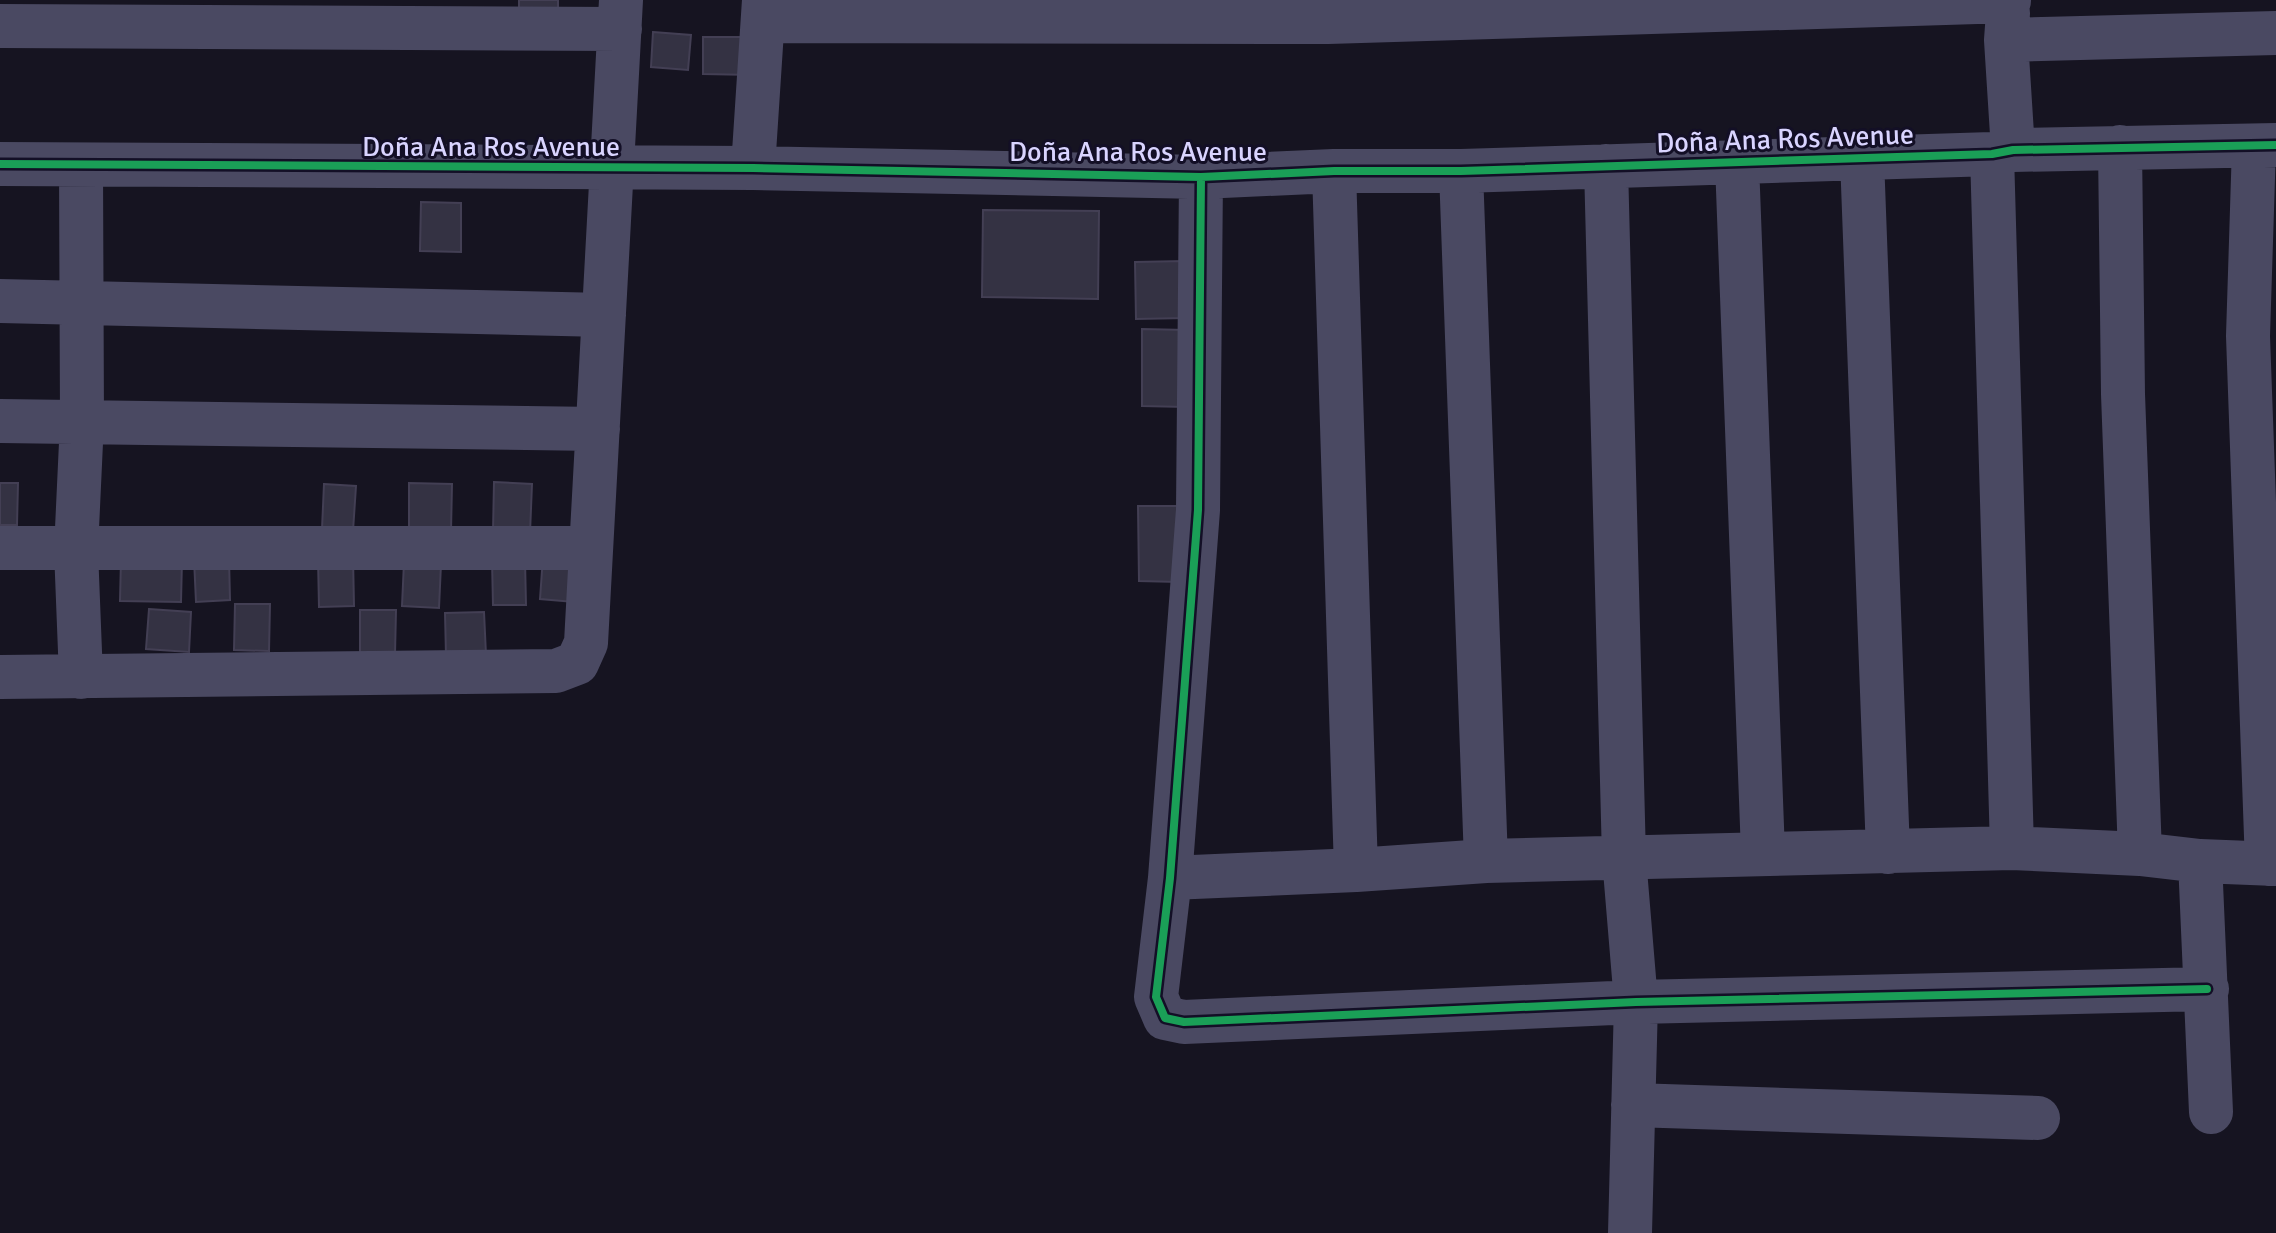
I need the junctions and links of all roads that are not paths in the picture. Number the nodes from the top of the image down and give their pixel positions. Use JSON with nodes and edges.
{"nodes":[{"id":1,"x":764,"y":10,"type":"edge"},
{"id":2,"x":621,"y":14,"type":"edge"},
{"id":3,"x":2008,"y":14,"type":"edge"},
{"id":4,"x":0,"y":26,"type":"edge"},
{"id":5,"x":2276,"y":33,"type":"edge"},
{"id":6,"x":2265,"y":146,"type":"edge"},
{"id":7,"x":2120,"y":147,"type":"junction"},
{"id":8,"x":2003,"y":152,"type":"junction"},
{"id":9,"x":1862,"y":158,"type":"junction"},
{"id":10,"x":1737,"y":163,"type":"junction"},
{"id":11,"x":0,"y":164,"type":"edge"},
{"id":12,"x":81,"y":166,"type":"junction"},
{"id":13,"x":1606,"y":166,"type":"junction"},
{"id":14,"x":753,"y":168,"type":"junction"},
{"id":15,"x":613,"y":169,"type":"junction"},
{"id":16,"x":1334,"y":171,"type":"junction"},
{"id":17,"x":1461,"y":171,"type":"junction"},
{"id":18,"x":1201,"y":177,"type":"junction"},
{"id":19,"x":0,"y":301,"type":"edge"},
{"id":20,"x":82,"y":302,"type":"junction"},
{"id":21,"x":604,"y":315,"type":"junction"},
{"id":22,"x":0,"y":421,"type":"edge"},
{"id":23,"x":82,"y":421,"type":"junction"},
{"id":24,"x":598,"y":429,"type":"junction"},
{"id":25,"x":0,"y":548,"type":"edge"},
{"id":26,"x":591,"y":548,"type":"junction"},
{"id":27,"x":76,"y":550,"type":"junction"},
{"id":28,"x":0,"y":677,"type":"edge"},
{"id":29,"x":81,"y":677,"type":"junction"},
{"id":30,"x":2012,"y":848,"type":"junction"},
{"id":31,"x":1888,"y":852,"type":"junction"},
{"id":32,"x":1763,"y":853,"type":"junction"},
{"id":33,"x":2140,"y":854,"type":"junction"},
{"id":34,"x":1624,"y":858,"type":"junction"},
{"id":35,"x":1486,"y":861,"type":"junction"},
{"id":36,"x":2200,"y":861,"type":"junction"},
{"id":37,"x":2272,"y":864,"type":"edge"},
{"id":38,"x":1356,"y":870,"type":"junction"},
{"id":39,"x":1170,"y":878,"type":"junction"},
{"id":40,"x":2207,"y":989,"type":"junction"},
{"id":41,"x":1636,"y":1002,"type":"junction"},
{"id":42,"x":1633,"y":1105,"type":"junction"},
{"id":43,"x":2211,"y":1112,"type":"dead end"},
{"id":44,"x":2038,"y":1118,"type":"dead end"},
{"id":45,"x":1630,"y":1233,"type":"edge"}],
"edges":[{"from":1,"to":3,"type":"street"},
{"from":1,"to":14,"type":"street"},
{"from":2,"to":4,"type":"street"},
{"from":2,"to":15,"type":"street"},
{"from":3,"to":5,"type":"street"},
{"from":3,"to":8,"type":"street"},
{"from":6,"to":7,"type":"street","name":"Doña Ana Ros Avenue"},
{"from":6,"to":37,"type":"street"},
{"from":7,"to":8,"type":"street","name":"Doña Ana Ros Avenue"},
{"from":7,"to":33,"type":"street"},
{"from":8,"to":9,"type":"street","name":"Doña Ana Ros Avenue"},
{"from":8,"to":30,"type":"street"},
{"from":9,"to":10,"type":"street","name":"Doña Ana Ros Avenue"},
{"from":9,"to":31,"type":"street"},
{"from":10,"to":13,"type":"street","name":"Doña Ana Ros Avenue"},
{"from":10,"to":32,"type":"street"},
{"from":11,"to":12,"type":"street","name":"Doña Ana Ros Avenue"},
{"from":12,"to":15,"type":"street","name":"Doña Ana Ros Avenue"},
{"from":12,"to":20,"type":"street"},
{"from":13,"to":17,"type":"street","name":"Doña Ana Ros Avenue"},
{"from":13,"to":34,"type":"street"},
{"from":14,"to":15,"type":"street","name":"Doña Ana Ros Avenue"},
{"from":14,"to":18,"type":"street","name":"Doña Ana Ros Avenue"},
{"from":15,"to":21,"type":"street"},
{"from":16,"to":17,"type":"street","name":"Doña Ana Ros Avenue"},
{"from":16,"to":18,"type":"street","name":"Doña Ana Ros Avenue"},
{"from":16,"to":38,"type":"street"},
{"from":17,"to":35,"type":"street"},
{"from":18,"to":39,"type":"street"},
{"from":19,"to":20,"type":"street"},
{"from":20,"to":21,"type":"street"},
{"from":20,"to":23,"type":"street"},
{"from":21,"to":24,"type":"street"},
{"from":22,"to":23,"type":"street"},
{"from":23,"to":24,"type":"street"},
{"from":23,"to":27,"type":"street"},
{"from":24,"to":26,"type":"street"},
{"from":25,"to":27,"type":"street"},
{"from":26,"to":27,"type":"street"},
{"from":26,"to":29,"type":"street"},
{"from":27,"to":29,"type":"street"},
{"from":28,"to":29,"type":"street"},
{"from":30,"to":31,"type":"street"},
{"from":30,"to":33,"type":"street"},
{"from":31,"to":32,"type":"street"},
{"from":32,"to":34,"type":"street"},
{"from":33,"to":36,"type":"street"},
{"from":34,"to":35,"type":"street"},
{"from":34,"to":41,"type":"street"},
{"from":35,"to":38,"type":"street"},
{"from":36,"to":37,"type":"street"},
{"from":36,"to":40,"type":"street"},
{"from":38,"to":39,"type":"street"},
{"from":39,"to":41,"type":"street"},
{"from":40,"to":41,"type":"street"},
{"from":40,"to":43,"type":"street"},
{"from":41,"to":42,"type":"street"},
{"from":42,"to":44,"type":"street"},
{"from":42,"to":45,"type":"street"}]}
